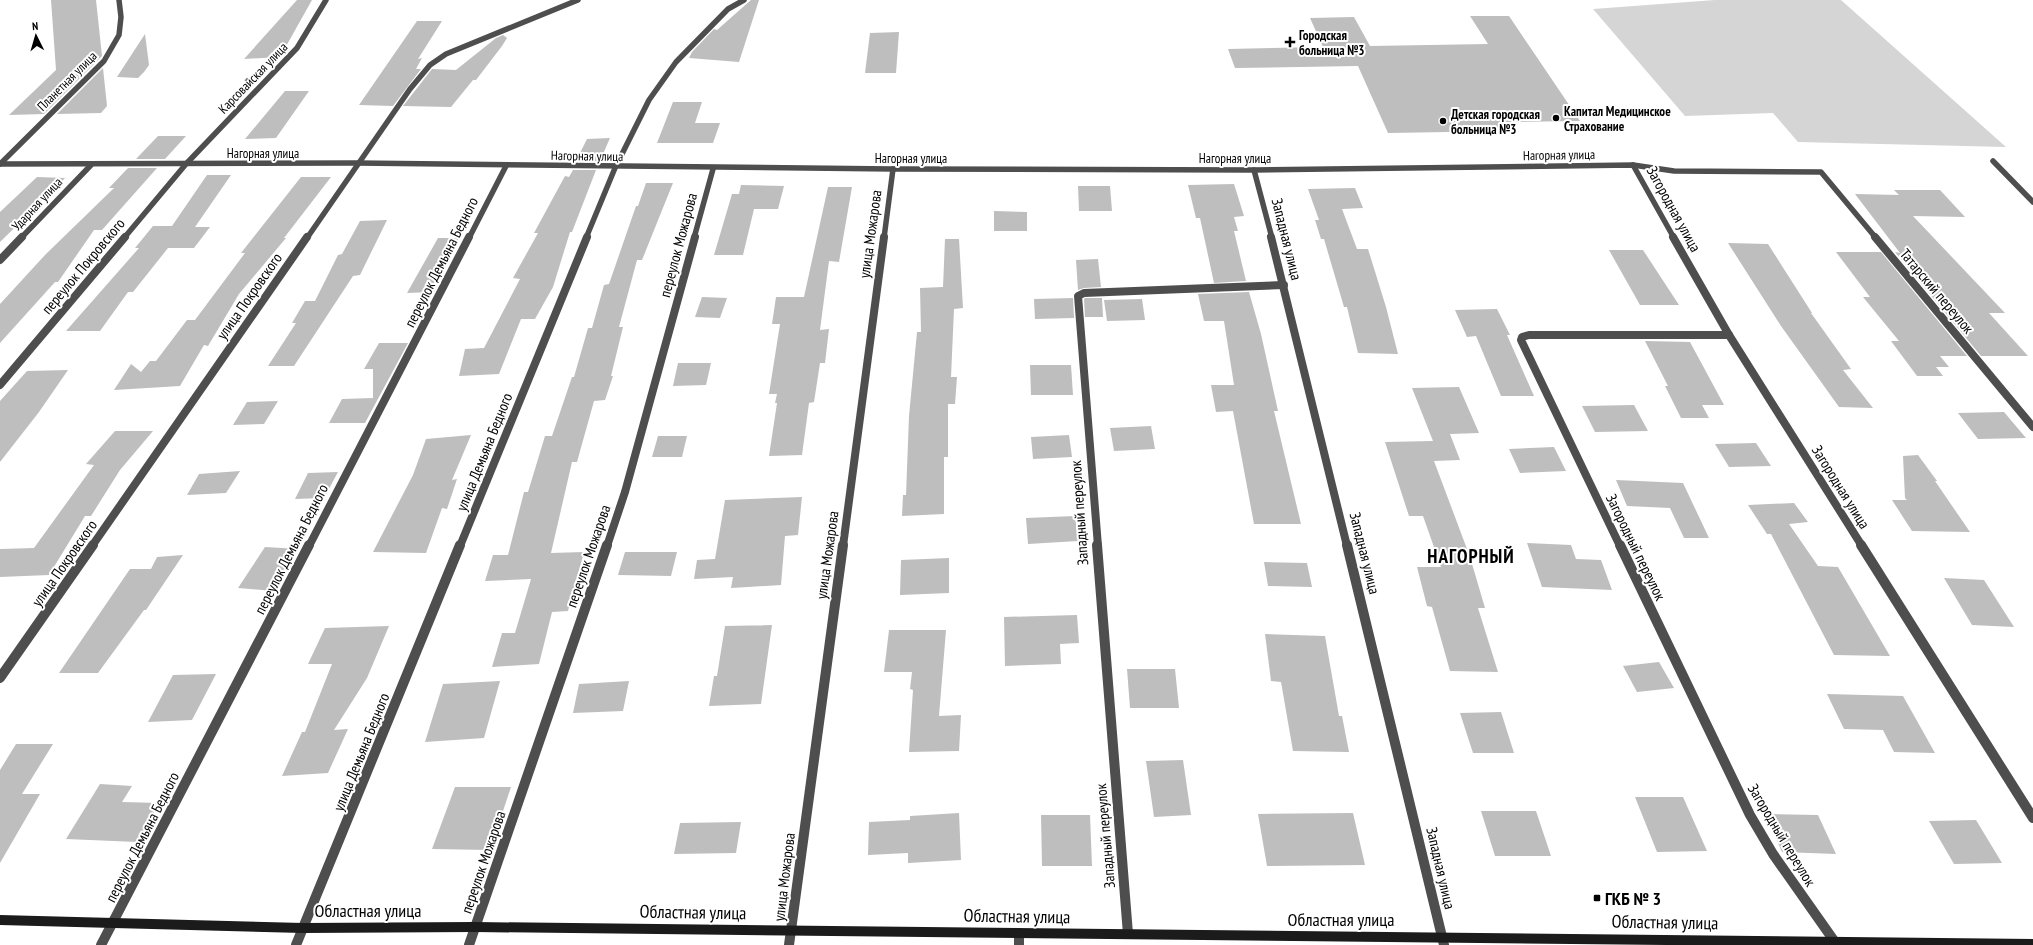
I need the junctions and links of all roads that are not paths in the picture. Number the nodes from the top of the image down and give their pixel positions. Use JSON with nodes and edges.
{"nodes":[{"id":1,"x":119,"y":0,"type":"edge"},
{"id":2,"x":326,"y":0,"type":"edge"},
{"id":3,"x":578,"y":0,"type":"edge"},
{"id":4,"x":744,"y":0,"type":"edge"},
{"id":5,"x":1992,"y":161,"type":"dead end"},
{"id":6,"x":0,"y":164,"type":"edge"},
{"id":7,"x":91,"y":164,"type":"junction"},
{"id":8,"x":186,"y":164,"type":"junction"},
{"id":9,"x":356,"y":164,"type":"junction"},
{"id":10,"x":1633,"y":165,"type":"junction"},
{"id":11,"x":506,"y":166,"type":"junction"},
{"id":12,"x":615,"y":168,"type":"junction"},
{"id":13,"x":713,"y":169,"type":"junction"},
{"id":14,"x":893,"y":169,"type":"junction"},
{"id":15,"x":1254,"y":170,"type":"junction"},
{"id":16,"x":1821,"y":172,"type":"joint"},
{"id":17,"x":2033,"y":202,"type":"edge"},
{"id":18,"x":0,"y":260,"type":"edge"},
{"id":19,"x":1284,"y":285,"type":"junction"},
{"id":20,"x":1729,"y":335,"type":"junction"},
{"id":21,"x":0,"y":385,"type":"edge"},
{"id":22,"x":2033,"y":426,"type":"edge"},
{"id":23,"x":0,"y":678,"type":"edge"},
{"id":24,"x":2033,"y":818,"type":"edge"},
{"id":25,"x":0,"y":920,"type":"edge"},
{"id":26,"x":113,"y":922,"type":"junction"},
{"id":27,"x":475,"y":927,"type":"junction"},
{"id":28,"x":303,"y":928,"type":"junction"},
{"id":29,"x":792,"y":930,"type":"junction"},
{"id":30,"x":1019,"y":933,"type":"junction"},
{"id":31,"x":1128,"y":934,"type":"junction"},
{"id":32,"x":1443,"y":941,"type":"edge"},
{"id":33,"x":1836,"y":943,"type":"edge"},
{"id":34,"x":2033,"y":944,"type":"edge"},
{"id":35,"x":101,"y":945,"type":"edge"},
{"id":36,"x":296,"y":945,"type":"edge"},
{"id":37,"x":469,"y":945,"type":"edge"},
{"id":38,"x":789,"y":945,"type":"edge"},
{"id":39,"x":1019,"y":945,"type":"edge"}],
"edges":[{"from":1,"to":6,"type":"street","name":"Планетная улица"},
{"from":2,"to":8,"type":"street","name":"Карсовайская улица"},
{"from":3,"to":9,"type":"street","name":"улица Покровского"},
{"from":4,"to":12,"type":"street","name":"улица Демьяна Бедного"},
{"from":5,"to":17,"type":"street"},
{"from":6,"to":7,"type":"street","name":"Нагорная улица"},
{"from":7,"to":8,"type":"street","name":"Нагорная улица"},
{"from":7,"to":18,"type":"street","name":"Ударная улица"},
{"from":8,"to":9,"type":"street","name":"Нагорная улица"},
{"from":8,"to":21,"type":"street","name":"переулок Покровского"},
{"from":9,"to":11,"type":"street","name":"Нагорная улица"},
{"from":9,"to":23,"type":"street","name":"улица Покровского"},
{"from":10,"to":15,"type":"street","name":"Нагорная улица"},
{"from":10,"to":16,"type":"street","name":"Нагорная улица"},
{"from":10,"to":20,"type":"street","name":"Загородная улица"},
{"from":11,"to":12,"type":"street","name":"Нагорная улица"},
{"from":11,"to":26,"type":"street","name":"переулок Демьяна Бедного"},
{"from":12,"to":13,"type":"street","name":"Нагорная улица"},
{"from":12,"to":28,"type":"street","name":"улица Демьяна Бедного"},
{"from":13,"to":14,"type":"street","name":"Нагорная улица"},
{"from":13,"to":27,"type":"street","name":"переулок Можарова"},
{"from":14,"to":15,"type":"street","name":"Нагорная улица"},
{"from":14,"to":29,"type":"street","name":"улица Можарова"},
{"from":15,"to":19,"type":"street","name":"Западная улица"},
{"from":16,"to":22,"type":"street","name":"Татарский переулок"},
{"from":19,"to":31,"type":"street","name":"Западный переулок"},
{"from":19,"to":32,"type":"street","name":"Западная улица"},
{"from":20,"to":24,"type":"street","name":"Загородная улица"},
{"from":20,"to":33,"type":"street","name":"Загородный переулок"},
{"from":25,"to":26,"type":"main road","name":"Областная улица"},
{"from":26,"to":28,"type":"main road","name":"Областная улица"},
{"from":26,"to":35,"type":"street","name":"переулок Демьяна Бедного"},
{"from":27,"to":28,"type":"main road","name":"Областная улица"},
{"from":27,"to":29,"type":"main road","name":"Областная улица"},
{"from":27,"to":37,"type":"street","name":"переулок Можарова"},
{"from":28,"to":36,"type":"street","name":"улица Демьяна Бедного"},
{"from":29,"to":30,"type":"main road","name":"Областная улица"},
{"from":29,"to":38,"type":"street","name":"улица Можарова"},
{"from":30,"to":31,"type":"main road","name":"Областная улица"},
{"from":30,"to":39,"type":"street"},
{"from":31,"to":32,"type":"main road","name":"Областная улица"},
{"from":32,"to":33,"type":"main road","name":"Областная улица"},
{"from":33,"to":34,"type":"main road","name":"Областная улица"}]}
